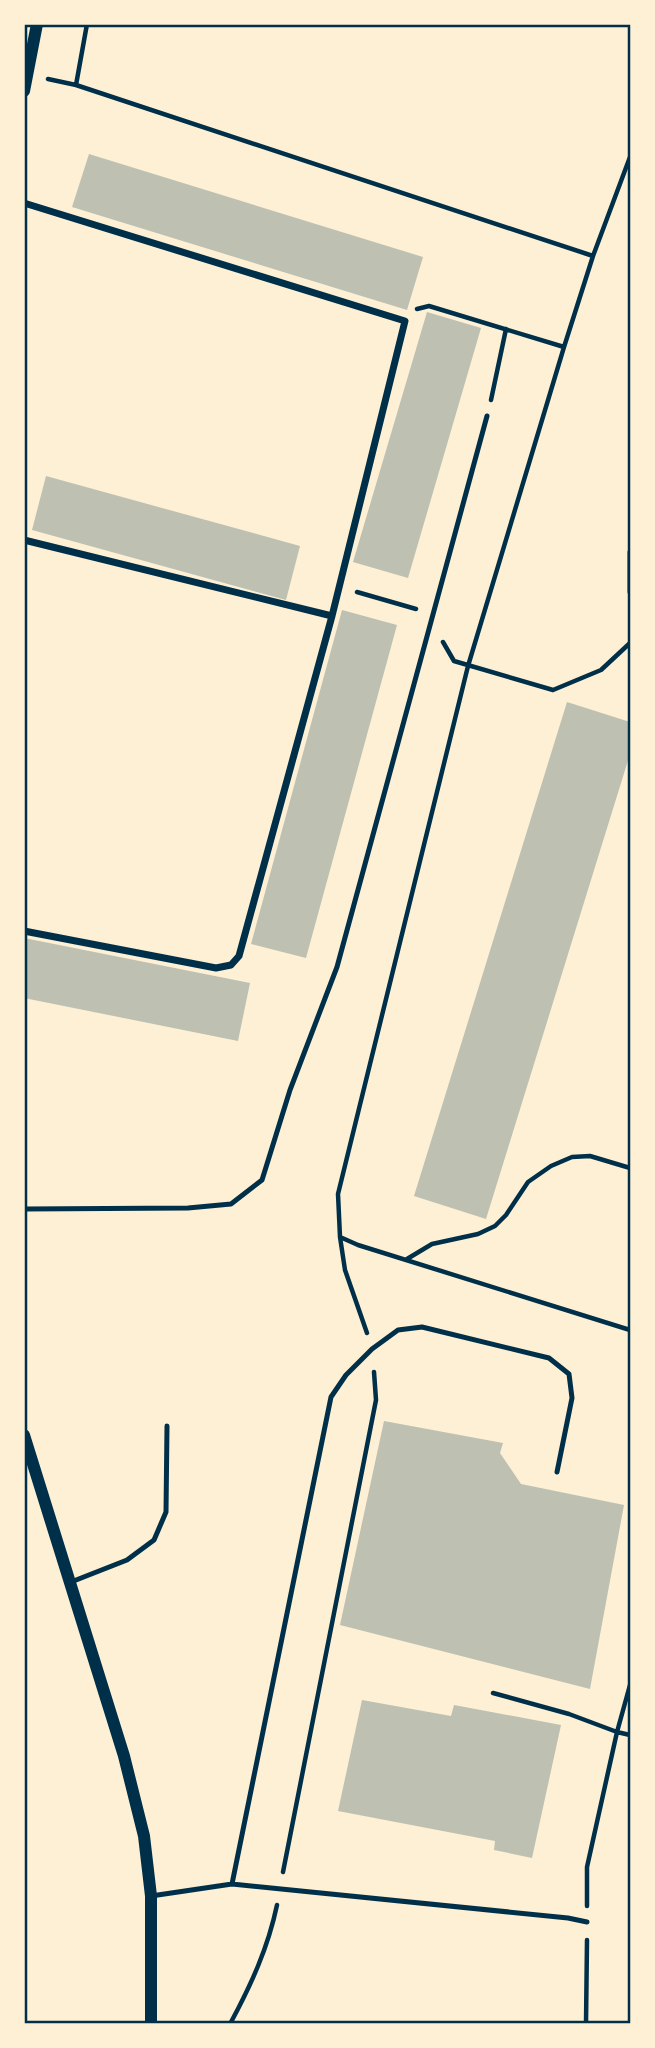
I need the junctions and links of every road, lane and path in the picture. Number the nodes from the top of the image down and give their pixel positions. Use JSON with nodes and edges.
{"nodes":[{"id":1,"x":37,"y":24,"type":"edge"},
{"id":2,"x":87,"y":24,"type":"edge"},
{"id":3,"x":27,"y":74,"type":"junction"},
{"id":4,"x":76,"y":85,"type":"junction"},
{"id":5,"x":24,"y":91,"type":"edge"},
{"id":6,"x":631,"y":157,"type":"edge"},
{"id":7,"x":24,"y":203,"type":"edge"},
{"id":8,"x":593,"y":256,"type":"junction"},
{"id":9,"x":405,"y":321,"type":"junction"},
{"id":10,"x":506,"y":329,"type":"junction"},
{"id":11,"x":564,"y":347,"type":"junction"},
{"id":12,"x":487,"y":416,"type":"joint"},
{"id":13,"x":24,"y":540,"type":"edge"},
{"id":14,"x":631,"y":552,"type":"edge"},
{"id":15,"x":359,"y":592,"type":"dead end"},
{"id":16,"x":631,"y":592,"type":"edge"},
{"id":17,"x":380,"y":598,"type":"dead end"},
{"id":18,"x":332,"y":616,"type":"junction"},
{"id":19,"x":631,"y":643,"type":"edge"},
{"id":20,"x":468,"y":666,"type":"junction"},
{"id":21,"x":24,"y":930,"type":"edge"},
{"id":22,"x":631,"y":1168,"type":"edge"},
{"id":23,"x":24,"y":1209,"type":"edge"},
{"id":24,"x":340,"y":1237,"type":"junction"},
{"id":25,"x":406,"y":1259,"type":"junction"},
{"id":26,"x":631,"y":1330,"type":"edge"},
{"id":27,"x":372,"y":1349,"type":"junction"},
{"id":28,"x":167,"y":1426,"type":"dead end"},
{"id":29,"x":24,"y":1434,"type":"edge"},
{"id":30,"x":556,"y":1472,"type":"dead end"},
{"id":31,"x":71,"y":1582,"type":"junction"},
{"id":32,"x":631,"y":1685,"type":"edge"},
{"id":33,"x":493,"y":1693,"type":"dead end"},
{"id":34,"x":617,"y":1732,"type":"junction"},
{"id":35,"x":631,"y":1735,"type":"edge"},
{"id":36,"x":232,"y":1884,"type":"junction"},
{"id":37,"x":281,"y":1889,"type":"junction"},
{"id":38,"x":151,"y":1896,"type":"junction"},
{"id":39,"x":587,"y":1922,"type":"junction"},
{"id":40,"x":151,"y":2024,"type":"edge"},
{"id":41,"x":230,"y":2024,"type":"edge"},
{"id":42,"x":586,"y":2024,"type":"edge"}],
"edges":[{"from":1,"to":3,"type":"street"},
{"from":2,"to":4,"type":"path"},
{"from":3,"to":4,"type":"path"},
{"from":3,"to":5,"type":"street"},
{"from":4,"to":8,"type":"path"},
{"from":6,"to":8,"type":"path"},
{"from":7,"to":9,"type":"street"},
{"from":8,"to":11,"type":"path"},
{"from":9,"to":10,"type":"path"},
{"from":9,"to":18,"type":"street"},
{"from":10,"to":11,"type":"path"},
{"from":10,"to":12,"type":"path"},
{"from":11,"to":20,"type":"path"},
{"from":12,"to":23,"type":"lane"},
{"from":13,"to":18,"type":"street"},
{"from":14,"to":16,"type":"lane"},
{"from":15,"to":17,"type":"path"},
{"from":18,"to":21,"type":"street"},
{"from":19,"to":20,"type":"path"},
{"from":20,"to":24,"type":"path"},
{"from":22,"to":25,"type":"path"},
{"from":24,"to":25,"type":"path"},
{"from":24,"to":27,"type":"path"},
{"from":25,"to":26,"type":"path"},
{"from":27,"to":30,"type":"lane"},
{"from":27,"to":36,"type":"lane"},
{"from":27,"to":37,"type":"path"},
{"from":28,"to":31,"type":"lane"},
{"from":29,"to":31,"type":"street"},
{"from":31,"to":38,"type":"street"},
{"from":32,"to":34,"type":"path"},
{"from":33,"to":34,"type":"path"},
{"from":34,"to":35,"type":"path"},
{"from":34,"to":39,"type":"path"},
{"from":36,"to":37,"type":"lane"},
{"from":36,"to":38,"type":"lane"},
{"from":37,"to":39,"type":"lane"},
{"from":37,"to":41,"type":"path"},
{"from":38,"to":40,"type":"street"},
{"from":39,"to":42,"type":"path"}]}
